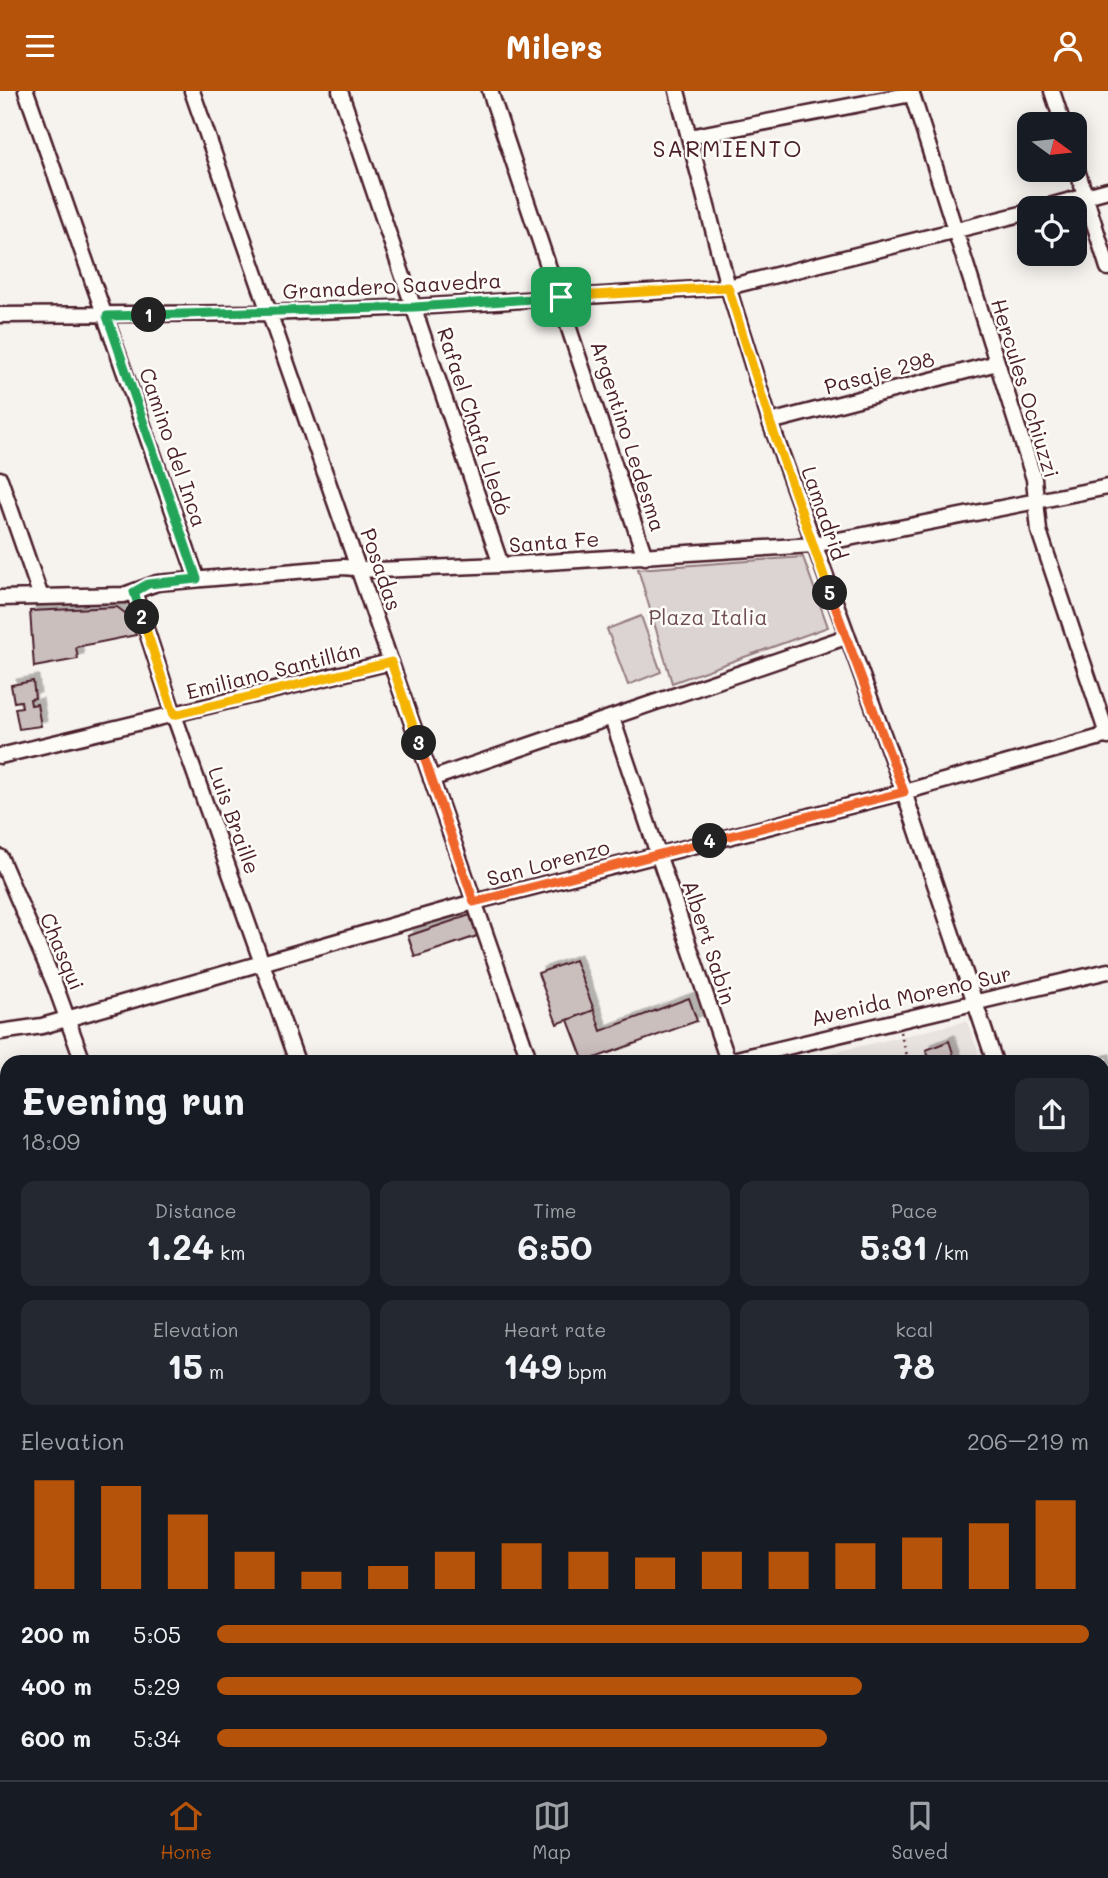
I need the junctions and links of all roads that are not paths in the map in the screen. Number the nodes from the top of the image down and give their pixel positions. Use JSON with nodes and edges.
{"nodes":[{"id":1,"x":26,"y":91,"type":"edge"},
{"id":2,"x":192,"y":91,"type":"edge"},
{"id":3,"x":340,"y":91,"type":"edge"},
{"id":4,"x":490,"y":91,"type":"edge"},
{"id":5,"x":677,"y":91,"type":"edge"},
{"id":6,"x":1052,"y":91,"type":"edge"},
{"id":7,"x":911,"y":93,"type":"edge"},
{"id":8,"x":1059,"y":112,"type":"edge"},
{"id":9,"x":689,"y":137,"type":"junction"},
{"id":10,"x":1108,"y":190,"type":"edge"},
{"id":11,"x":1087,"y":197,"type":"edge"},
{"id":12,"x":1087,"y":200,"type":"edge"},
{"id":13,"x":1017,"y":215,"type":"edge"},
{"id":14,"x":956,"y":231,"type":"junction"},
{"id":15,"x":1108,"y":268,"type":"edge"},
{"id":16,"x":728,"y":287,"type":"junction"},
{"id":17,"x":561,"y":297,"type":"junction"},
{"id":18,"x":415,"y":307,"type":"junction"},
{"id":19,"x":268,"y":313,"type":"junction"},
{"id":20,"x":0,"y":315,"type":"edge"},
{"id":21,"x":107,"y":316,"type":"junction"},
{"id":22,"x":998,"y":363,"type":"junction"},
{"id":23,"x":770,"y":422,"type":"junction"},
{"id":24,"x":0,"y":479,"type":"edge"},
{"id":25,"x":1108,"y":487,"type":"edge"},
{"id":26,"x":1037,"y":502,"type":"junction"},
{"id":27,"x":813,"y":545,"type":"junction"},
{"id":28,"x":645,"y":557,"type":"junction"},
{"id":29,"x":501,"y":565,"type":"junction"},
{"id":30,"x":360,"y":567,"type":"junction"},
{"id":31,"x":197,"y":579,"type":"junction"},
{"id":32,"x":134,"y":592,"type":"junction"},
{"id":33,"x":41,"y":597,"type":"junction"},
{"id":34,"x":0,"y":599,"type":"edge"},
{"id":35,"x":846,"y":637,"type":"junction"},
{"id":36,"x":391,"y":662,"type":"junction"},
{"id":37,"x":174,"y":715,"type":"junction"},
{"id":38,"x":612,"y":718,"type":"junction"},
{"id":39,"x":1108,"y":736,"type":"edge"},
{"id":40,"x":0,"y":756,"type":"edge"},
{"id":41,"x":431,"y":779,"type":"junction"},
{"id":42,"x":904,"y":792,"type":"junction"},
{"id":43,"x":659,"y":855,"type":"junction"},
{"id":44,"x":0,"y":857,"type":"edge"},
{"id":45,"x":474,"y":902,"type":"junction"},
{"id":46,"x":265,"y":964,"type":"junction"},
{"id":47,"x":1108,"y":971,"type":"edge"},
{"id":48,"x":974,"y":1001,"type":"junction"},
{"id":49,"x":68,"y":1019,"type":"junction"},
{"id":50,"x":0,"y":1032,"type":"edge"},
{"id":51,"x":81,"y":1055,"type":"edge"},
{"id":52,"x":295,"y":1055,"type":"edge"},
{"id":53,"x":528,"y":1055,"type":"edge"},
{"id":54,"x":724,"y":1055,"type":"edge"},
{"id":55,"x":754,"y":1055,"type":"edge"},
{"id":56,"x":993,"y":1055,"type":"edge"}],
"edges":[{"from":1,"to":21,"type":"street","name":"Camino del Inca"},
{"from":2,"to":19,"type":"street","name":"Posadas"},
{"from":3,"to":18,"type":"street","name":"Rafael Chafa Lledó"},
{"from":4,"to":17,"type":"street","name":"Argentino Ledesma"},
{"from":5,"to":9,"type":"street","name":"Lamadrid"},
{"from":6,"to":8,"type":"street"},
{"from":7,"to":9,"type":"street"},
{"from":7,"to":14,"type":"street","name":"Hercules Ochiuzzi"},
{"from":9,"to":16,"type":"street","name":"Lamadrid"},
{"from":10,"to":11,"type":"street"},
{"from":12,"to":15,"type":"street"},
{"from":13,"to":14,"type":"street","name":"Granadero Saavedra"},
{"from":14,"to":16,"type":"street","name":"Granadero Saavedra"},
{"from":14,"to":22,"type":"street","name":"Hercules Ochiuzzi"},
{"from":16,"to":17,"type":"street","name":"Granadero Saavedra"},
{"from":16,"to":23,"type":"street","name":"Lamadrid"},
{"from":17,"to":18,"type":"street","name":"Granadero Saavedra"},
{"from":17,"to":28,"type":"street","name":"Argentino Ledesma"},
{"from":18,"to":19,"type":"street","name":"Granadero Saavedra"},
{"from":18,"to":29,"type":"street","name":"Rafael Chafa Lledó"},
{"from":19,"to":21,"type":"street","name":"Granadero Saavedra"},
{"from":19,"to":30,"type":"street","name":"Posadas"},
{"from":20,"to":21,"type":"street","name":"Granadero Saavedra"},
{"from":21,"to":31,"type":"street","name":"Camino del Inca"},
{"from":22,"to":23,"type":"street","name":"Pasaje 298"},
{"from":22,"to":26,"type":"street","name":"Hercules Ochiuzzi"},
{"from":23,"to":27,"type":"street","name":"Lamadrid"},
{"from":24,"to":33,"type":"street"},
{"from":25,"to":26,"type":"street","name":"Santa Fe"},
{"from":26,"to":27,"type":"street","name":"Santa Fe"},
{"from":26,"to":39,"type":"street","name":"Hercules Ochiuzzi"},
{"from":27,"to":28,"type":"street","name":"Santa Fe"},
{"from":27,"to":35,"type":"street","name":"Lamadrid"},
{"from":28,"to":29,"type":"street","name":"Santa Fe"},
{"from":29,"to":30,"type":"street","name":"Santa Fe"},
{"from":30,"to":31,"type":"street","name":"Santa Fe"},
{"from":30,"to":36,"type":"street","name":"Posadas"},
{"from":31,"to":32,"type":"street","name":"Santa Fe"},
{"from":32,"to":33,"type":"street","name":"Santa Fe"},
{"from":32,"to":37,"type":"street","name":"Luis Braille"},
{"from":33,"to":34,"type":"street","name":"Santa Fe"},
{"from":35,"to":38,"type":"street"},
{"from":35,"to":42,"type":"street","name":"Lamadrid"},
{"from":36,"to":37,"type":"street","name":"Emiliano Santillán"},
{"from":36,"to":41,"type":"street","name":"Posadas"},
{"from":37,"to":40,"type":"street","name":"Emiliano Santillán"},
{"from":37,"to":46,"type":"street","name":"Luis Braille"},
{"from":38,"to":41,"type":"street"},
{"from":38,"to":43,"type":"street","name":"Albert Sabin"},
{"from":39,"to":42,"type":"street","name":"San Lorenzo"},
{"from":41,"to":45,"type":"street","name":"Posadas"},
{"from":42,"to":43,"type":"street","name":"San Lorenzo"},
{"from":42,"to":48,"type":"street","name":"Lamadrid"},
{"from":43,"to":45,"type":"street","name":"San Lorenzo"},
{"from":43,"to":54,"type":"street","name":"Albert Sabin"},
{"from":44,"to":49,"type":"street","name":"Chasqui"},
{"from":45,"to":46,"type":"street","name":"San Lorenzo"},
{"from":45,"to":53,"type":"street","name":"Posadas"},
{"from":46,"to":49,"type":"street","name":"San Lorenzo"},
{"from":46,"to":52,"type":"street","name":"Luis Braille"},
{"from":47,"to":48,"type":"street","name":"Avenida Moreno Sur"},
{"from":48,"to":55,"type":"street","name":"Avenida Moreno Sur"},
{"from":48,"to":56,"type":"street","name":"Lamadrid"},
{"from":49,"to":50,"type":"street","name":"San Lorenzo"},
{"from":49,"to":51,"type":"street","name":"Chasqui"}]}
